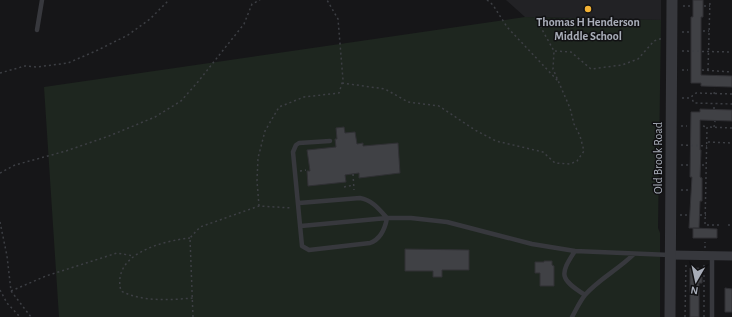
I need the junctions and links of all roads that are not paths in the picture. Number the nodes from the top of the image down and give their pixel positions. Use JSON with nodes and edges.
{"nodes":[{"id":1,"x":42,"y":0,"type":"edge"},
{"id":2,"x":672,"y":0,"type":"edge"},
{"id":3,"x":37,"y":30,"type":"dead end"},
{"id":4,"x":330,"y":140,"type":"dead end"},
{"id":5,"x":299,"y":205,"type":"junction"},
{"id":6,"x":387,"y":218,"type":"junction"},
{"id":7,"x":301,"y":226,"type":"junction"},
{"id":8,"x":575,"y":251,"type":"junction"},
{"id":9,"x":634,"y":254,"type":"junction"},
{"id":10,"x":670,"y":255,"type":"junction"},
{"id":11,"x":712,"y":256,"type":"junction"},
{"id":12,"x":732,"y":256,"type":"edge"},
{"id":13,"x":585,"y":295,"type":"junction"},
{"id":14,"x":572,"y":317,"type":"edge"},
{"id":15,"x":670,"y":317,"type":"edge"},
{"id":16,"x":712,"y":317,"type":"edge"}],
"edges":[{"from":1,"to":3,"type":"lane"},
{"from":2,"to":10,"type":"street","name":"Old Brook Road"},
{"from":4,"to":5,"type":"lane"},
{"from":5,"to":6,"type":"lane"},
{"from":5,"to":7,"type":"lane"},
{"from":6,"to":7,"type":"lane"},
{"from":6,"to":7,"type":"lane"},
{"from":6,"to":8,"type":"lane"},
{"from":8,"to":9,"type":"lane"},
{"from":8,"to":13,"type":"lane"},
{"from":9,"to":10,"type":"lane"},
{"from":9,"to":13,"type":"lane"},
{"from":10,"to":11,"type":"street"},
{"from":10,"to":15,"type":"street","name":"Old Brook Road"},
{"from":11,"to":12,"type":"street"},
{"from":11,"to":16,"type":"lane"},
{"from":13,"to":14,"type":"lane"}]}
